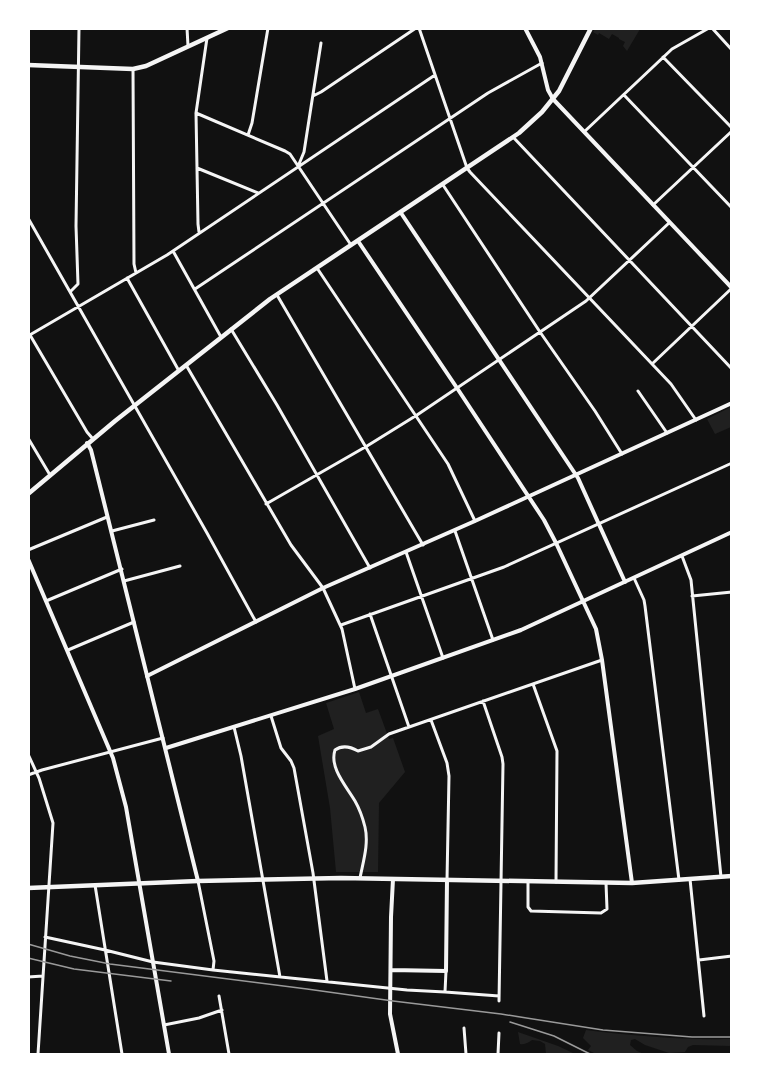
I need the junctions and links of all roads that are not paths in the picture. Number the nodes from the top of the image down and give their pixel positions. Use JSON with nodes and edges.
{"nodes":[{"id":1,"x":79,"y":28,"type":"edge"},
{"id":2,"x":188,"y":28,"type":"edge"},
{"id":3,"x":228,"y":28,"type":"edge"},
{"id":4,"x":268,"y":28,"type":"edge"},
{"id":5,"x":418,"y":28,"type":"edge"},
{"id":6,"x":525,"y":28,"type":"edge"},
{"id":7,"x":591,"y":28,"type":"edge"},
{"id":8,"x":710,"y":28,"type":"edge"},
{"id":9,"x":207,"y":38,"type":"junction"},
{"id":10,"x":321,"y":43,"type":"dead end"},
{"id":11,"x":188,"y":48,"type":"junction"},
{"id":12,"x":732,"y":50,"type":"edge"},
{"id":13,"x":663,"y":57,"type":"junction"},
{"id":14,"x":542,"y":63,"type":"junction"},
{"id":15,"x":28,"y":65,"type":"edge"},
{"id":16,"x":78,"y":66,"type":"junction"},
{"id":17,"x":133,"y":69,"type":"junction"},
{"id":18,"x":435,"y":75,"type":"junction"},
{"id":19,"x":624,"y":95,"type":"junction"},
{"id":20,"x":313,"y":96,"type":"junction"},
{"id":21,"x":553,"y":99,"type":"junction"},
{"id":22,"x":196,"y":113,"type":"junction"},
{"id":23,"x":450,"y":119,"type":"junction"},
{"id":24,"x":732,"y":130,"type":"edge"},
{"id":25,"x":584,"y":132,"type":"junction"},
{"id":26,"x":248,"y":135,"type":"junction"},
{"id":27,"x":513,"y":137,"type":"junction"},
{"id":28,"x":298,"y":166,"type":"junction"},
{"id":29,"x":197,"y":168,"type":"junction"},
{"id":30,"x":467,"y":168,"type":"junction"},
{"id":31,"x":693,"y":168,"type":"junction"},
{"id":32,"x":443,"y":184,"type":"junction"},
{"id":33,"x":258,"y":193,"type":"junction"},
{"id":34,"x":324,"y":203,"type":"junction"},
{"id":35,"x":653,"y":205,"type":"junction"},
{"id":36,"x":732,"y":208,"type":"edge"},
{"id":37,"x":401,"y":213,"type":"junction"},
{"id":38,"x":28,"y":218,"type":"edge"},
{"id":39,"x":670,"y":222,"type":"junction"},
{"id":40,"x":200,"y":232,"type":"junction"},
{"id":41,"x":358,"y":241,"type":"junction"},
{"id":42,"x":351,"y":245,"type":"junction"},
{"id":43,"x":173,"y":251,"type":"junction"},
{"id":44,"x":630,"y":261,"type":"junction"},
{"id":45,"x":317,"y":268,"type":"junction"},
{"id":46,"x":136,"y":273,"type":"junction"},
{"id":47,"x":127,"y":278,"type":"junction"},
{"id":48,"x":732,"y":288,"type":"edge"},
{"id":49,"x":195,"y":289,"type":"junction"},
{"id":50,"x":71,"y":291,"type":"junction"},
{"id":51,"x":277,"y":295,"type":"junction"},
{"id":52,"x":590,"y":298,"type":"junction"},
{"id":53,"x":79,"y":306,"type":"junction"},
{"id":54,"x":691,"y":326,"type":"junction"},
{"id":55,"x":231,"y":329,"type":"junction"},
{"id":56,"x":540,"y":332,"type":"junction"},
{"id":57,"x":29,"y":335,"type":"edge"},
{"id":58,"x":222,"y":337,"type":"junction"},
{"id":59,"x":499,"y":360,"type":"junction"},
{"id":60,"x":652,"y":364,"type":"junction"},
{"id":61,"x":186,"y":365,"type":"junction"},
{"id":62,"x":732,"y":369,"type":"edge"},
{"id":63,"x":178,"y":371,"type":"junction"},
{"id":64,"x":458,"y":388,"type":"junction"},
{"id":65,"x":638,"y":392,"type":"dead end"},
{"id":66,"x":732,"y":403,"type":"edge"},
{"id":67,"x":134,"y":406,"type":"junction"},
{"id":68,"x":417,"y":415,"type":"junction"},
{"id":69,"x":696,"y":420,"type":"junction"},
{"id":70,"x":667,"y":433,"type":"junction"},
{"id":71,"x":28,"y":438,"type":"edge"},
{"id":72,"x":93,"y":439,"type":"junction"},
{"id":73,"x":87,"y":443,"type":"junction"},
{"id":74,"x":367,"y":446,"type":"junction"},
{"id":75,"x":622,"y":454,"type":"junction"},
{"id":76,"x":732,"y":463,"type":"edge"},
{"id":77,"x":50,"y":475,"type":"junction"},
{"id":78,"x":576,"y":475,"type":"junction"},
{"id":79,"x":317,"y":476,"type":"junction"},
{"id":80,"x":28,"y":494,"type":"edge"},
{"id":81,"x":529,"y":497,"type":"junction"},
{"id":82,"x":266,"y":504,"type":"junction"},
{"id":83,"x":108,"y":516,"type":"junction"},
{"id":84,"x":154,"y":520,"type":"dead end"},
{"id":85,"x":475,"y":522,"type":"junction"},
{"id":86,"x":599,"y":524,"type":"junction"},
{"id":87,"x":112,"y":531,"type":"junction"},
{"id":88,"x":455,"y":531,"type":"junction"},
{"id":89,"x":731,"y":533,"type":"edge"},
{"id":90,"x":556,"y":543,"type":"junction"},
{"id":91,"x":423,"y":544,"type":"junction"},
{"id":92,"x":28,"y":550,"type":"edge"},
{"id":93,"x":405,"y":552,"type":"junction"},
{"id":94,"x":681,"y":556,"type":"junction"},
{"id":95,"x":28,"y":559,"type":"edge"},
{"id":96,"x":180,"y":566,"type":"dead end"},
{"id":97,"x":370,"y":567,"type":"junction"},
{"id":98,"x":122,"y":569,"type":"junction"},
{"id":99,"x":472,"y":578,"type":"junction"},
{"id":100,"x":634,"y":578,"type":"junction"},
{"id":101,"x":124,"y":581,"type":"junction"},
{"id":102,"x":625,"y":582,"type":"junction"},
{"id":103,"x":323,"y":588,"type":"junction"},
{"id":104,"x":732,"y":592,"type":"edge"},
{"id":105,"x":692,"y":596,"type":"junction"},
{"id":106,"x":421,"y":597,"type":"junction"},
{"id":107,"x":46,"y":601,"type":"junction"},
{"id":108,"x":583,"y":601,"type":"junction"},
{"id":109,"x":370,"y":614,"type":"junction"},
{"id":110,"x":134,"y":622,"type":"junction"},
{"id":111,"x":256,"y":622,"type":"junction"},
{"id":112,"x":341,"y":625,"type":"junction"},
{"id":113,"x":493,"y":640,"type":"junction"},
{"id":114,"x":68,"y":650,"type":"junction"},
{"id":115,"x":443,"y":658,"type":"junction"},
{"id":116,"x":602,"y":660,"type":"junction"},
{"id":117,"x":147,"y":676,"type":"junction"},
{"id":118,"x":393,"y":676,"type":"junction"},
{"id":119,"x":533,"y":683,"type":"junction"},
{"id":120,"x":355,"y":689,"type":"junction"},
{"id":121,"x":483,"y":701,"type":"junction"},
{"id":122,"x":271,"y":716,"type":"junction"},
{"id":123,"x":431,"y":720,"type":"junction"},
{"id":124,"x":234,"y":727,"type":"junction"},
{"id":125,"x":409,"y":727,"type":"junction"},
{"id":126,"x":164,"y":738,"type":"junction"},
{"id":127,"x":166,"y":748,"type":"junction"},
{"id":128,"x":111,"y":753,"type":"junction"},
{"id":129,"x":28,"y":754,"type":"edge"},
{"id":130,"x":36,"y":771,"type":"junction"},
{"id":131,"x":28,"y":775,"type":"edge"},
{"id":132,"x":732,"y":876,"type":"edge"},
{"id":133,"x":721,"y":877,"type":"junction"},
{"id":134,"x":360,"y":878,"type":"junction"},
{"id":135,"x":314,"y":879,"type":"junction"},
{"id":136,"x":393,"y":879,"type":"junction"},
{"id":137,"x":690,"y":879,"type":"junction"},
{"id":138,"x":263,"y":880,"type":"junction"},
{"id":139,"x":447,"y":880,"type":"junction"},
{"id":140,"x":679,"y":880,"type":"junction"},
{"id":141,"x":198,"y":881,"type":"junction"},
{"id":142,"x":502,"y":881,"type":"junction"},
{"id":143,"x":528,"y":881,"type":"junction"},
{"id":144,"x":556,"y":882,"type":"junction"},
{"id":145,"x":139,"y":883,"type":"junction"},
{"id":146,"x":606,"y":883,"type":"junction"},
{"id":147,"x":632,"y":884,"type":"junction"},
{"id":148,"x":95,"y":885,"type":"junction"},
{"id":149,"x":48,"y":887,"type":"junction"},
{"id":150,"x":28,"y":888,"type":"edge"},
{"id":151,"x":45,"y":937,"type":"junction"},
{"id":152,"x":105,"y":950,"type":"junction"},
{"id":153,"x":732,"y":956,"type":"edge"},
{"id":154,"x":699,"y":960,"type":"junction"},
{"id":155,"x":154,"y":965,"type":"junction"},
{"id":156,"x":213,"y":970,"type":"junction"},
{"id":157,"x":391,"y":970,"type":"junction"},
{"id":158,"x":446,"y":971,"type":"junction"},
{"id":159,"x":43,"y":976,"type":"junction"},
{"id":160,"x":28,"y":977,"type":"edge"},
{"id":161,"x":280,"y":977,"type":"junction"},
{"id":162,"x":327,"y":981,"type":"junction"},
{"id":163,"x":445,"y":992,"type":"junction"},
{"id":164,"x":219,"y":996,"type":"dead end"},
{"id":165,"x":222,"y":1010,"type":"junction"},
{"id":166,"x":704,"y":1016,"type":"dead end"},
{"id":167,"x":164,"y":1025,"type":"junction"},
{"id":168,"x":465,"y":1028,"type":"dead end"},
{"id":169,"x":499,"y":1033,"type":"dead end"},
{"id":170,"x":38,"y":1054,"type":"edge"},
{"id":171,"x":122,"y":1054,"type":"edge"},
{"id":172,"x":169,"y":1054,"type":"edge"},
{"id":173,"x":229,"y":1054,"type":"edge"},
{"id":174,"x":398,"y":1054,"type":"edge"},
{"id":175,"x":466,"y":1054,"type":"edge"},
{"id":176,"x":498,"y":1054,"type":"edge"}],
"edges":[{"from":1,"to":16,"type":"street"},
{"from":2,"to":11,"type":"street"},
{"from":3,"to":9,"type":"main road"},
{"from":4,"to":26,"type":"street"},
{"from":5,"to":18,"type":"street"},
{"from":5,"to":20,"type":"street"},
{"from":6,"to":14,"type":"street"},
{"from":7,"to":21,"type":"main road"},
{"from":8,"to":12,"type":"street"},
{"from":8,"to":13,"type":"street"},
{"from":9,"to":11,"type":"main road"},
{"from":9,"to":22,"type":"street"},
{"from":10,"to":20,"type":"street"},
{"from":11,"to":17,"type":"main road"},
{"from":13,"to":19,"type":"street"},
{"from":13,"to":24,"type":"street"},
{"from":14,"to":21,"type":"street"},
{"from":14,"to":23,"type":"street"},
{"from":15,"to":16,"type":"main road"},
{"from":16,"to":17,"type":"main road"},
{"from":16,"to":50,"type":"street"},
{"from":17,"to":46,"type":"street"},
{"from":18,"to":23,"type":"street"},
{"from":18,"to":28,"type":"street"},
{"from":19,"to":25,"type":"street"},
{"from":19,"to":31,"type":"street"},
{"from":20,"to":28,"type":"street"},
{"from":21,"to":25,"type":"street"},
{"from":21,"to":27,"type":"main road"},
{"from":22,"to":26,"type":"street"},
{"from":22,"to":29,"type":"street"},
{"from":23,"to":30,"type":"street"},
{"from":23,"to":34,"type":"street"},
{"from":24,"to":31,"type":"street"},
{"from":25,"to":35,"type":"street"},
{"from":26,"to":28,"type":"street"},
{"from":27,"to":30,"type":"main road"},
{"from":27,"to":44,"type":"street"},
{"from":28,"to":33,"type":"street"},
{"from":28,"to":34,"type":"street"},
{"from":29,"to":33,"type":"street"},
{"from":29,"to":40,"type":"street"},
{"from":30,"to":32,"type":"main road"},
{"from":30,"to":52,"type":"street"},
{"from":31,"to":35,"type":"street"},
{"from":31,"to":36,"type":"street"},
{"from":32,"to":37,"type":"main road"},
{"from":32,"to":56,"type":"street"},
{"from":33,"to":40,"type":"street"},
{"from":34,"to":42,"type":"street"},
{"from":34,"to":49,"type":"street"},
{"from":35,"to":39,"type":"street"},
{"from":37,"to":41,"type":"main road"},
{"from":37,"to":59,"type":"street"},
{"from":38,"to":50,"type":"street"},
{"from":39,"to":44,"type":"street"},
{"from":39,"to":48,"type":"street"},
{"from":40,"to":43,"type":"street"},
{"from":41,"to":42,"type":"main road"},
{"from":41,"to":64,"type":"street"},
{"from":42,"to":45,"type":"main road"},
{"from":43,"to":46,"type":"street"},
{"from":43,"to":49,"type":"street"},
{"from":44,"to":52,"type":"street"},
{"from":44,"to":54,"type":"street"},
{"from":45,"to":51,"type":"main road"},
{"from":45,"to":68,"type":"street"},
{"from":46,"to":47,"type":"street"},
{"from":47,"to":53,"type":"street"},
{"from":47,"to":63,"type":"street"},
{"from":48,"to":54,"type":"street"},
{"from":49,"to":58,"type":"street"},
{"from":50,"to":53,"type":"street"},
{"from":51,"to":55,"type":"main road"},
{"from":51,"to":74,"type":"street"},
{"from":52,"to":56,"type":"street"},
{"from":52,"to":60,"type":"street"},
{"from":53,"to":57,"type":"street"},
{"from":53,"to":67,"type":"street"},
{"from":54,"to":60,"type":"street"},
{"from":54,"to":62,"type":"street"},
{"from":55,"to":58,"type":"main road"},
{"from":55,"to":79,"type":"street"},
{"from":56,"to":59,"type":"street"},
{"from":56,"to":75,"type":"street"},
{"from":57,"to":72,"type":"street"},
{"from":58,"to":61,"type":"main road"},
{"from":59,"to":64,"type":"street"},
{"from":59,"to":78,"type":"street"},
{"from":60,"to":69,"type":"street"},
{"from":61,"to":63,"type":"main road"},
{"from":61,"to":82,"type":"street"},
{"from":63,"to":67,"type":"main road"},
{"from":64,"to":68,"type":"street"},
{"from":64,"to":81,"type":"street"},
{"from":65,"to":70,"type":"street"},
{"from":66,"to":69,"type":"street"},
{"from":67,"to":72,"type":"main road"},
{"from":67,"to":111,"type":"street"},
{"from":68,"to":74,"type":"street"},
{"from":68,"to":85,"type":"street"},
{"from":69,"to":70,"type":"street"},
{"from":70,"to":75,"type":"street"},
{"from":71,"to":77,"type":"street"},
{"from":72,"to":73,"type":"main road"},
{"from":73,"to":77,"type":"main road"},
{"from":73,"to":83,"type":"street"},
{"from":74,"to":79,"type":"street"},
{"from":74,"to":91,"type":"street"},
{"from":75,"to":78,"type":"street"},
{"from":76,"to":86,"type":"street"},
{"from":77,"to":80,"type":"main road"},
{"from":78,"to":81,"type":"street"},
{"from":78,"to":86,"type":"street"},
{"from":79,"to":82,"type":"street"},
{"from":79,"to":97,"type":"street"},
{"from":81,"to":85,"type":"street"},
{"from":81,"to":90,"type":"street"},
{"from":82,"to":103,"type":"street"},
{"from":83,"to":87,"type":"street"},
{"from":83,"to":92,"type":"street"},
{"from":84,"to":87,"type":"street"},
{"from":85,"to":88,"type":"street"},
{"from":86,"to":90,"type":"street"},
{"from":86,"to":102,"type":"street"},
{"from":87,"to":98,"type":"street"},
{"from":88,"to":91,"type":"street"},
{"from":88,"to":99,"type":"street"},
{"from":89,"to":94,"type":"street"},
{"from":90,"to":99,"type":"street"},
{"from":90,"to":108,"type":"street"},
{"from":91,"to":93,"type":"street"},
{"from":93,"to":97,"type":"street"},
{"from":93,"to":106,"type":"street"},
{"from":94,"to":100,"type":"street"},
{"from":94,"to":105,"type":"street"},
{"from":95,"to":107,"type":"street"},
{"from":96,"to":101,"type":"street"},
{"from":97,"to":103,"type":"street"},
{"from":98,"to":101,"type":"street"},
{"from":98,"to":107,"type":"street"},
{"from":99,"to":106,"type":"street"},
{"from":99,"to":113,"type":"street"},
{"from":100,"to":102,"type":"street"},
{"from":100,"to":140,"type":"street"},
{"from":101,"to":110,"type":"street"},
{"from":102,"to":108,"type":"street"},
{"from":103,"to":111,"type":"street"},
{"from":103,"to":112,"type":"street"},
{"from":104,"to":105,"type":"street"},
{"from":105,"to":133,"type":"street"},
{"from":106,"to":109,"type":"street"},
{"from":106,"to":115,"type":"street"},
{"from":107,"to":114,"type":"street"},
{"from":108,"to":113,"type":"street"},
{"from":108,"to":116,"type":"street"},
{"from":109,"to":112,"type":"street"},
{"from":109,"to":118,"type":"street"},
{"from":110,"to":114,"type":"street"},
{"from":110,"to":117,"type":"street"},
{"from":111,"to":117,"type":"street"},
{"from":112,"to":120,"type":"street"},
{"from":113,"to":115,"type":"street"},
{"from":114,"to":128,"type":"street"},
{"from":115,"to":118,"type":"street"},
{"from":116,"to":119,"type":"street"},
{"from":116,"to":147,"type":"street"},
{"from":117,"to":126,"type":"street"},
{"from":118,"to":120,"type":"street"},
{"from":118,"to":125,"type":"street"},
{"from":119,"to":121,"type":"street"},
{"from":119,"to":144,"type":"street"},
{"from":120,"to":122,"type":"street"},
{"from":121,"to":123,"type":"street"},
{"from":121,"to":142,"type":"street"},
{"from":122,"to":124,"type":"street"},
{"from":122,"to":135,"type":"street"},
{"from":123,"to":125,"type":"street"},
{"from":123,"to":139,"type":"street"},
{"from":124,"to":127,"type":"street"},
{"from":124,"to":138,"type":"street"},
{"from":125,"to":134,"type":"street"},
{"from":126,"to":127,"type":"street"},
{"from":126,"to":128,"type":"street"},
{"from":127,"to":141,"type":"street"},
{"from":128,"to":130,"type":"street"},
{"from":128,"to":145,"type":"street"},
{"from":129,"to":130,"type":"street"},
{"from":130,"to":131,"type":"street"},
{"from":130,"to":149,"type":"street"},
{"from":132,"to":133,"type":"main road"},
{"from":133,"to":137,"type":"main road"},
{"from":134,"to":135,"type":"main road"},
{"from":134,"to":136,"type":"main road"},
{"from":135,"to":138,"type":"main road"},
{"from":135,"to":162,"type":"street"},
{"from":136,"to":139,"type":"main road"},
{"from":136,"to":157,"type":"street"},
{"from":137,"to":140,"type":"main road"},
{"from":137,"to":154,"type":"street"},
{"from":138,"to":141,"type":"main road"},
{"from":138,"to":161,"type":"street"},
{"from":139,"to":142,"type":"main road"},
{"from":139,"to":158,"type":"street"},
{"from":140,"to":147,"type":"main road"},
{"from":141,"to":145,"type":"main road"},
{"from":141,"to":156,"type":"street"},
{"from":142,"to":143,"type":"main road"},
{"from":142,"to":163,"type":"street"},
{"from":143,"to":144,"type":"main road"},
{"from":143,"to":146,"type":"street"},
{"from":144,"to":146,"type":"main road"},
{"from":145,"to":148,"type":"main road"},
{"from":145,"to":155,"type":"street"},
{"from":146,"to":147,"type":"main road"},
{"from":148,"to":149,"type":"main road"},
{"from":148,"to":152,"type":"street"},
{"from":149,"to":150,"type":"main road"},
{"from":149,"to":151,"type":"street"},
{"from":151,"to":152,"type":"street"},
{"from":151,"to":159,"type":"street"},
{"from":152,"to":155,"type":"street"},
{"from":152,"to":171,"type":"street"},
{"from":153,"to":154,"type":"street"},
{"from":154,"to":166,"type":"street"},
{"from":155,"to":156,"type":"street"},
{"from":155,"to":167,"type":"street"},
{"from":156,"to":161,"type":"street"},
{"from":157,"to":158,"type":"street"},
{"from":157,"to":174,"type":"street"},
{"from":158,"to":163,"type":"street"},
{"from":159,"to":160,"type":"street"},
{"from":159,"to":170,"type":"street"},
{"from":161,"to":162,"type":"street"},
{"from":162,"to":163,"type":"street"},
{"from":164,"to":165,"type":"street"},
{"from":165,"to":167,"type":"street"},
{"from":165,"to":173,"type":"street"},
{"from":167,"to":172,"type":"street"},
{"from":168,"to":175,"type":"street"},
{"from":169,"to":176,"type":"street"}]}
